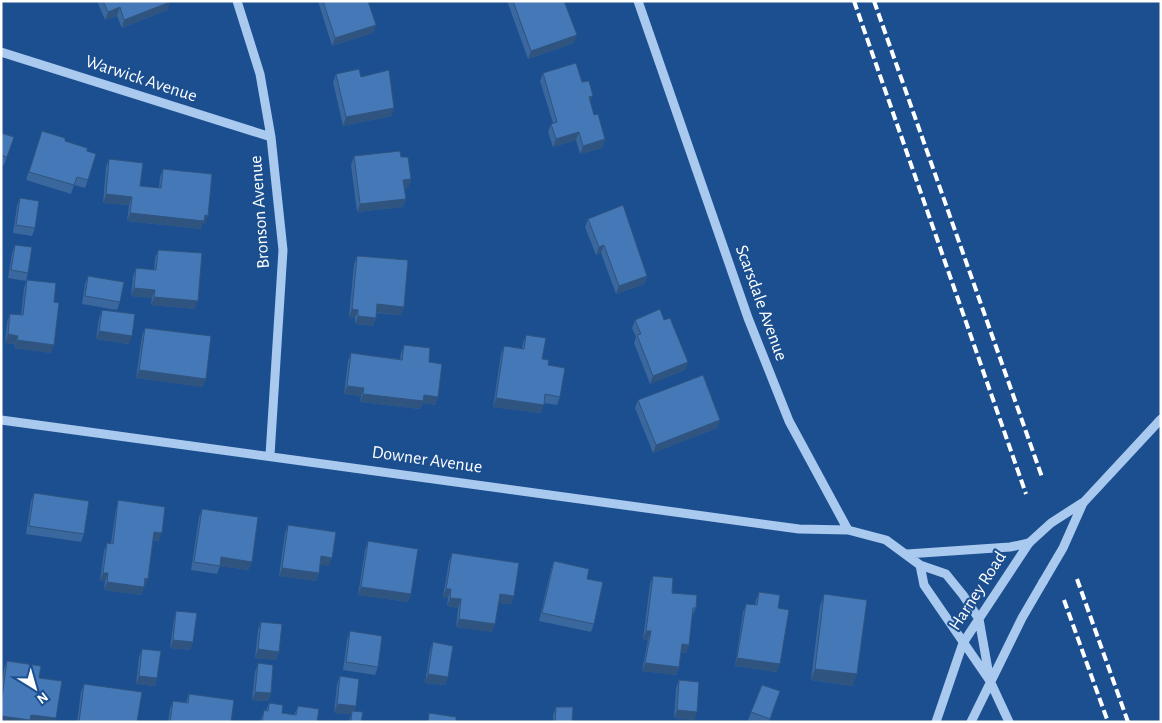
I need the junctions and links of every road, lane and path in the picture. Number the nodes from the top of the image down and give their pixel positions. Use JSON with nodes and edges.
{"nodes":[{"id":1,"x":237,"y":1,"type":"edge"},
{"id":2,"x":638,"y":1,"type":"edge"},
{"id":3,"x":1,"y":52,"type":"edge"},
{"id":4,"x":271,"y":137,"type":"junction"},
{"id":5,"x":1161,"y":419,"type":"edge"},
{"id":6,"x":1,"y":420,"type":"edge"},
{"id":7,"x":270,"y":455,"type":"junction"},
{"id":8,"x":1083,"y":503,"type":"junction"},
{"id":9,"x":848,"y":530,"type":"junction"},
{"id":10,"x":1029,"y":543,"type":"junction"},
{"id":11,"x":907,"y":554,"type":"junction"},
{"id":12,"x":920,"y":565,"type":"junction"},
{"id":13,"x":978,"y":619,"type":"junction"},
{"id":14,"x":963,"y":644,"type":"junction"},
{"id":15,"x":990,"y":681,"type":"junction"},
{"id":16,"x":936,"y":722,"type":"edge"},
{"id":17,"x":971,"y":722,"type":"edge"},
{"id":18,"x":1009,"y":722,"type":"edge"}],
"edges":[{"from":1,"to":4,"type":"street","name":"Bronson Avenue"},
{"from":2,"to":9,"type":"street","name":"Scarsdale Avenue"},
{"from":3,"to":4,"type":"street","name":"Warwick Avenue"},
{"from":4,"to":7,"type":"street","name":"Bronson Avenue"},
{"from":5,"to":8,"type":"street","name":"Harney Road"},
{"from":6,"to":7,"type":"street","name":"Downer Avenue"},
{"from":7,"to":9,"type":"street","name":"Downer Avenue"},
{"from":8,"to":10,"type":"street","name":"Harney Road","bridge":true},
{"from":8,"to":15,"type":"street","name":"Harney Road","bridge":true},
{"from":9,"to":11,"type":"street"},
{"from":10,"to":11,"type":"street"},
{"from":10,"to":13,"type":"street","name":"Harney Road"},
{"from":11,"to":12,"type":"street"},
{"from":12,"to":13,"type":"street"},
{"from":12,"to":14,"type":"street"},
{"from":13,"to":14,"type":"street","name":"Harney Road"},
{"from":13,"to":15,"type":"street"},
{"from":14,"to":15,"type":"street"},
{"from":14,"to":16,"type":"street","name":"Harney Road"},
{"from":15,"to":17,"type":"street","name":"Harney Road"},
{"from":15,"to":18,"type":"street"}]}
